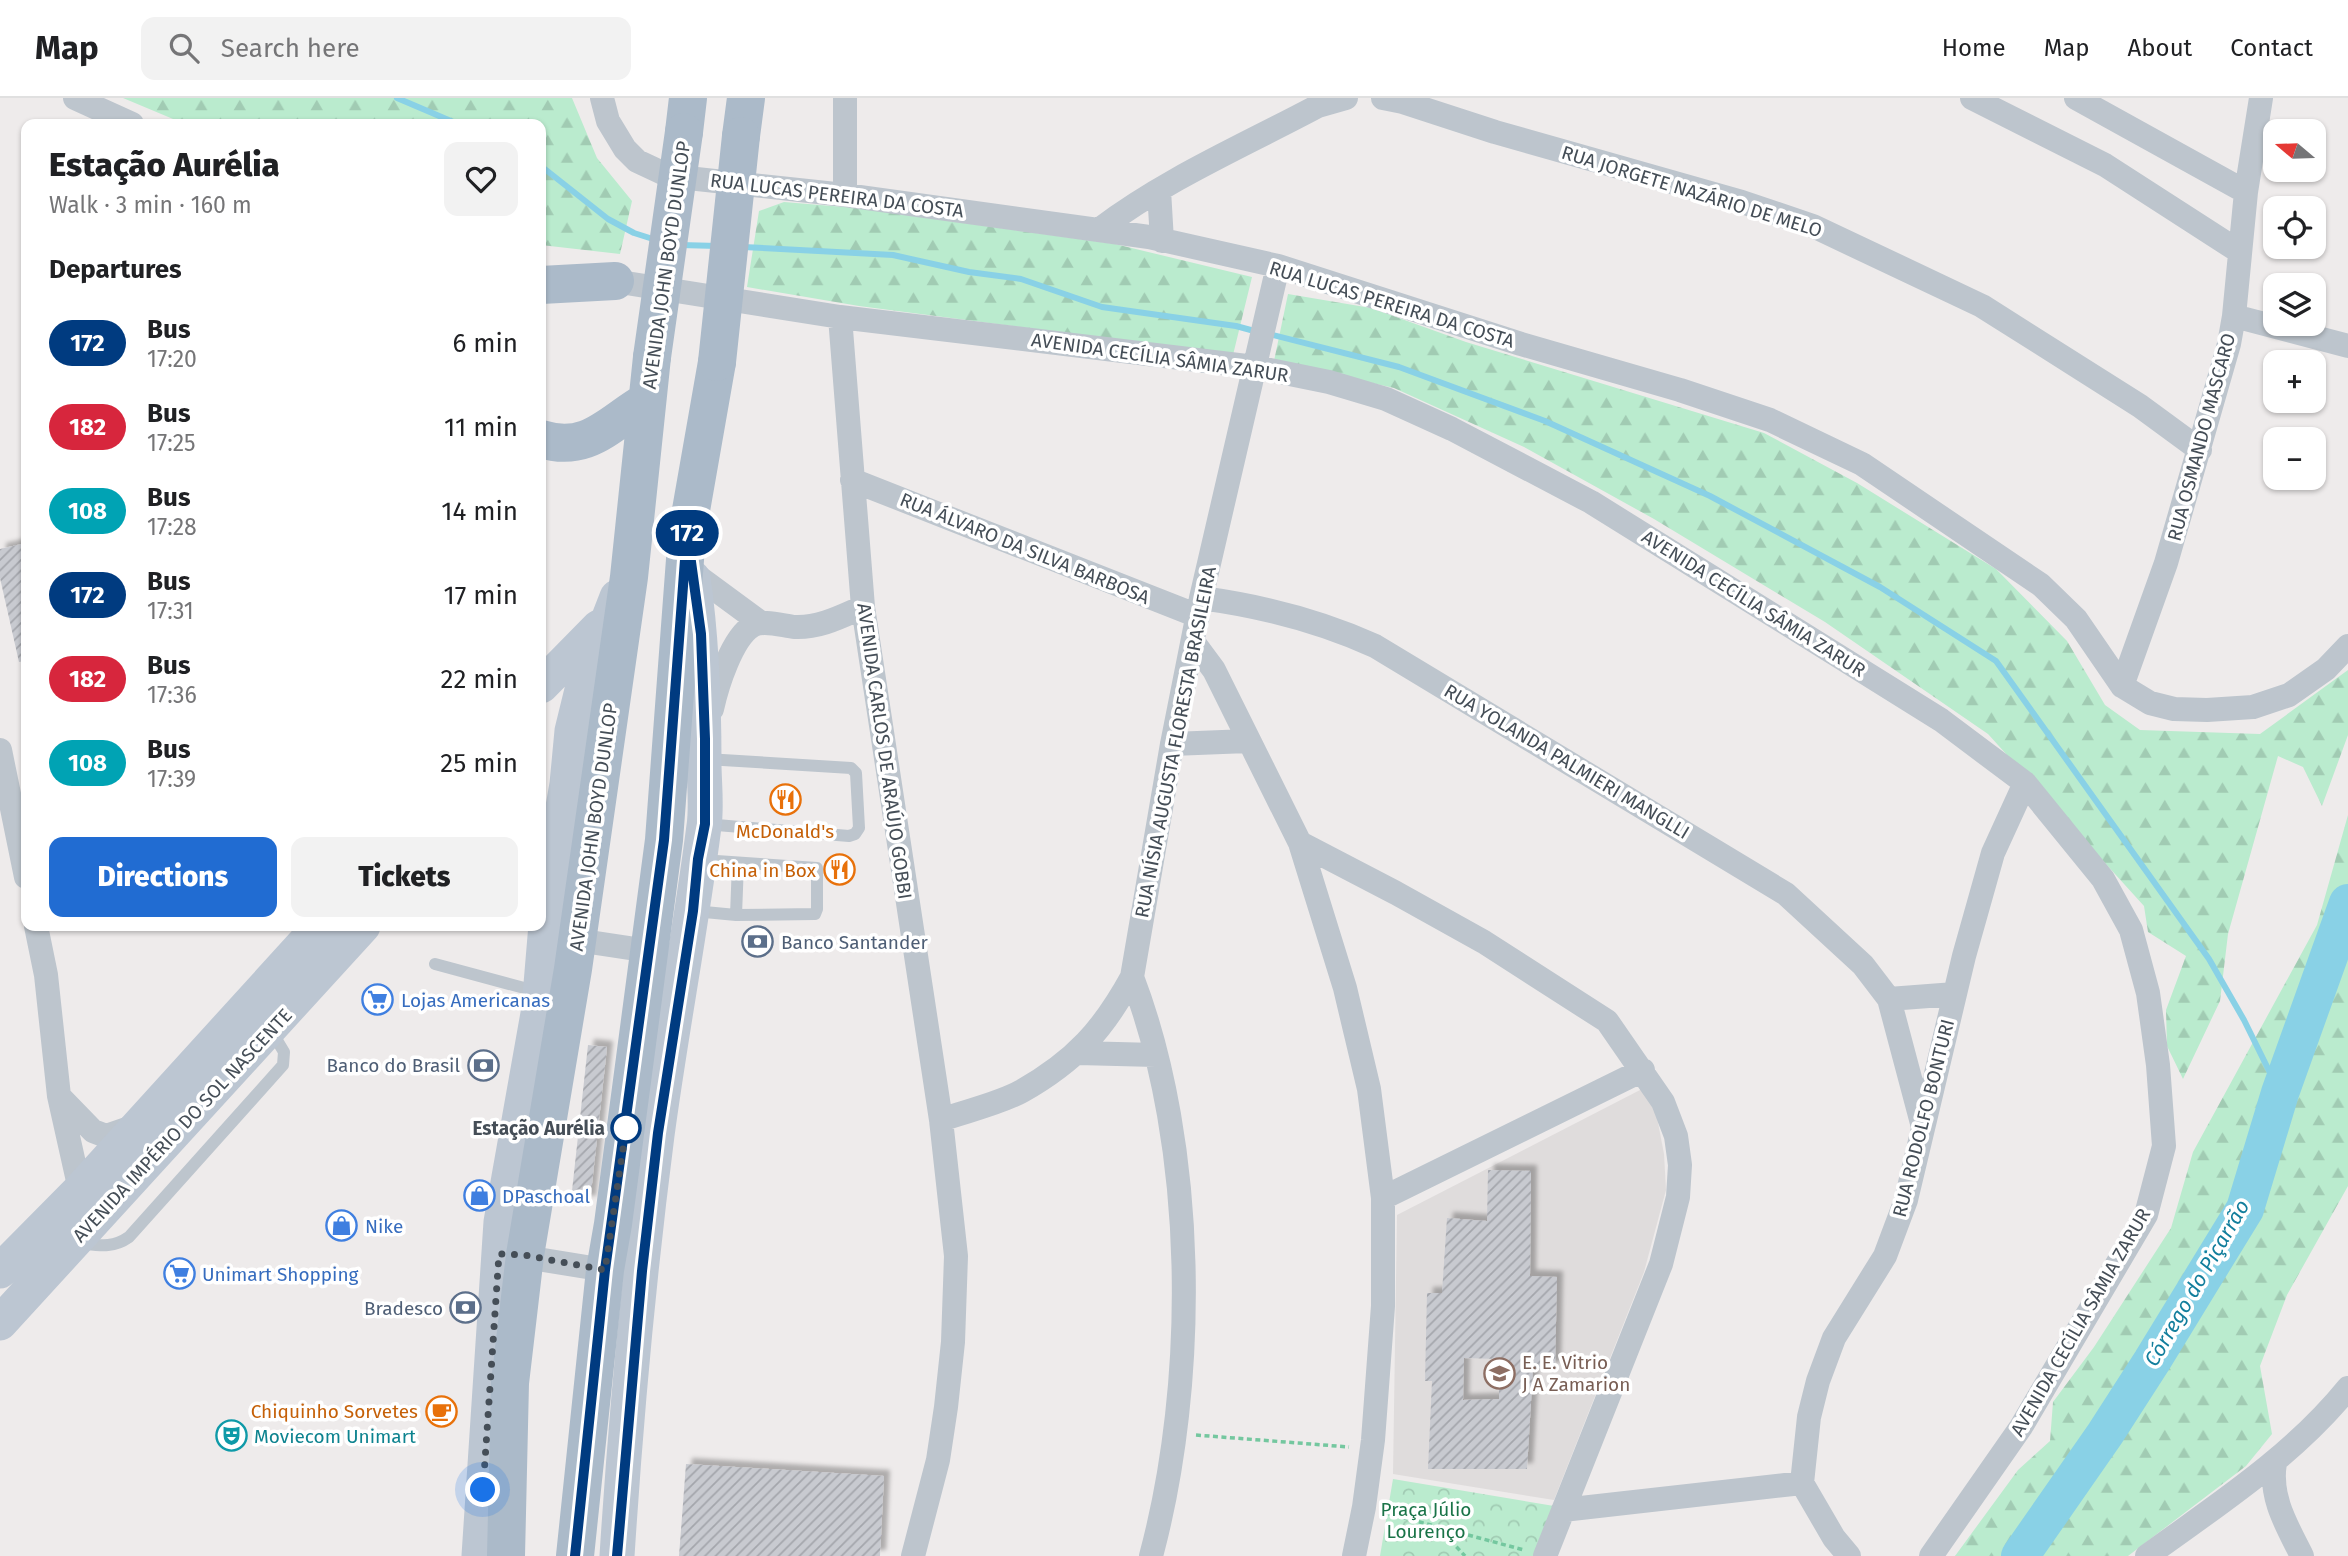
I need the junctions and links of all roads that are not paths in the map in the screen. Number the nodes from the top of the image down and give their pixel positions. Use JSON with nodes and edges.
{"nodes":[{"id":1,"x":75,"y":98,"type":"edge"},
{"id":2,"x":602,"y":98,"type":"edge"},
{"id":3,"x":746,"y":98,"type":"edge"},
{"id":4,"x":845,"y":98,"type":"edge"},
{"id":5,"x":1346,"y":98,"type":"edge"},
{"id":6,"x":1972,"y":98,"type":"edge"},
{"id":7,"x":2076,"y":98,"type":"edge"},
{"id":8,"x":2261,"y":98,"type":"edge"},
{"id":9,"x":1397,"y":99,"type":"edge"},
{"id":10,"x":686,"y":115,"type":"edge"},
{"id":11,"x":120,"y":119,"type":"edge"},
{"id":12,"x":1159,"y":190,"type":"junction"},
{"id":13,"x":2246,"y":192,"type":"junction"},
{"id":14,"x":845,"y":195,"type":"junction"},
{"id":15,"x":1100,"y":229,"type":"junction"},
{"id":16,"x":1162,"y":241,"type":"junction"},
{"id":17,"x":2240,"y":252,"type":"junction"},
{"id":18,"x":1278,"y":266,"type":"junction"},
{"id":19,"x":546,"y":273,"type":"edge"},
{"id":20,"x":615,"y":281,"type":"junction"},
{"id":21,"x":546,"y":285,"type":"edge"},
{"id":22,"x":2234,"y":316,"type":"junction"},
{"id":23,"x":840,"y":317,"type":"junction"},
{"id":24,"x":2346,"y":339,"type":"edge"},
{"id":25,"x":1257,"y":358,"type":"junction"},
{"id":26,"x":647,"y":401,"type":"junction"},
{"id":27,"x":546,"y":441,"type":"edge"},
{"id":28,"x":2200,"y":450,"type":"junction"},
{"id":29,"x":852,"y":480,"type":"junction"},
{"id":30,"x":687,"y":533,"type":"junction"},
{"id":31,"x":693,"y":573,"type":"junction"},
{"id":32,"x":629,"y":577,"type":"junction"},
{"id":33,"x":863,"y":607,"type":"junction"},
{"id":34,"x":1199,"y":607,"type":"junction"},
{"id":35,"x":609,"y":618,"type":"junction"},
{"id":36,"x":761,"y":623,"type":"junction"},
{"id":37,"x":1194,"y":643,"type":"junction"},
{"id":38,"x":2348,"y":646,"type":"edge"},
{"id":39,"x":546,"y":681,"type":"edge"},
{"id":40,"x":2122,"y":686,"type":"junction"},
{"id":41,"x":1248,"y":741,"type":"junction"},
{"id":42,"x":1172,"y":744,"type":"junction"},
{"id":43,"x":705,"y":749,"type":"junction"},
{"id":44,"x":0,"y":750,"type":"edge"},
{"id":45,"x":2025,"y":783,"type":"junction"},
{"id":46,"x":705,"y":824,"type":"junction"},
{"id":47,"x":1300,"y":842,"type":"junction"},
{"id":48,"x":21,"y":853,"type":"edge"},
{"id":49,"x":698,"y":859,"type":"junction"},
{"id":50,"x":738,"y":863,"type":"junction"},
{"id":51,"x":546,"y":878,"type":"edge"},
{"id":52,"x":546,"y":886,"type":"edge"},
{"id":53,"x":693,"y":911,"type":"junction"},
{"id":54,"x":736,"y":915,"type":"junction"},
{"id":55,"x":37,"y":931,"type":"edge"},
{"id":56,"x":315,"y":931,"type":"edge"},
{"id":57,"x":358,"y":931,"type":"edge"},
{"id":58,"x":561,"y":937,"type":"junction"},
{"id":59,"x":649,"y":951,"type":"junction"},
{"id":60,"x":435,"y":964,"type":"dead end"},
{"id":61,"x":685,"y":964,"type":"junction"},
{"id":62,"x":1132,"y":977,"type":"junction"},
{"id":63,"x":541,"y":992,"type":"junction"},
{"id":64,"x":1955,"y":994,"type":"junction"},
{"id":65,"x":1889,"y":999,"type":"junction"},
{"id":66,"x":1078,"y":1052,"type":"junction"},
{"id":67,"x":1156,"y":1055,"type":"junction"},
{"id":68,"x":1643,"y":1070,"type":"junction"},
{"id":69,"x":59,"y":1096,"type":"junction"},
{"id":70,"x":940,"y":1120,"type":"junction"},
{"id":71,"x":139,"y":1125,"type":"junction"},
{"id":72,"x":1923,"y":1127,"type":"junction"},
{"id":73,"x":80,"y":1190,"type":"junction"},
{"id":74,"x":1383,"y":1198,"type":"junction"},
{"id":75,"x":512,"y":1255,"type":"junction"},
{"id":76,"x":0,"y":1270,"type":"edge"},
{"id":77,"x":623,"y":1271,"type":"junction"},
{"id":78,"x":0,"y":1323,"type":"edge"},
{"id":79,"x":2348,"y":1388,"type":"edge"},
{"id":80,"x":2275,"y":1463,"type":"junction"},
{"id":81,"x":1802,"y":1483,"type":"junction"},
{"id":82,"x":1563,"y":1510,"type":"junction"},
{"id":83,"x":479,"y":1556,"type":"edge"},
{"id":84,"x":506,"y":1556,"type":"edge"},
{"id":85,"x":575,"y":1556,"type":"edge"},
{"id":86,"x":617,"y":1556,"type":"edge"},
{"id":87,"x":912,"y":1556,"type":"edge"},
{"id":88,"x":1151,"y":1556,"type":"edge"},
{"id":89,"x":1354,"y":1556,"type":"edge"},
{"id":90,"x":1545,"y":1556,"type":"edge"},
{"id":91,"x":1849,"y":1556,"type":"edge"},
{"id":92,"x":1931,"y":1556,"type":"edge"},
{"id":93,"x":2147,"y":1556,"type":"edge"},
{"id":94,"x":2302,"y":1556,"type":"edge"}],
"edges":[{"from":1,"to":11,"type":"street"},
{"from":2,"to":14,"type":"street","name":"RUA LUCAS PEREIRA DA COSTA"},
{"from":3,"to":30,"type":"main road","bridge":true},
{"from":4,"to":14,"type":"street"},
{"from":5,"to":12,"type":"street"},
{"from":6,"to":17,"type":"street"},
{"from":7,"to":13,"type":"street"},
{"from":8,"to":13,"type":"street","name":"RUA OSMANDO MASCARO"},
{"from":9,"to":28,"type":"street","name":"RUA JORGETE NAZÁRIO DE MELO"},
{"from":10,"to":26,"type":"main road","name":"AVENIDA JOHN BOYD DUNLOP","bridge":true},
{"from":12,"to":15,"type":"street"},
{"from":12,"to":16,"type":"street"},
{"from":13,"to":17,"type":"street","name":"RUA OSMANDO MASCARO"},
{"from":14,"to":15,"type":"street","name":"RUA LUCAS PEREIRA DA COSTA"},
{"from":15,"to":16,"type":"street","name":"RUA LUCAS PEREIRA DA COSTA"},
{"from":16,"to":18,"type":"street","name":"RUA LUCAS PEREIRA DA COSTA"},
{"from":17,"to":22,"type":"street","name":"RUA OSMANDO MASCARO"},
{"from":18,"to":25,"type":"street","name":"RUA NÍSIA AUGUSTA FLORESTA BRASILEIRA"},
{"from":18,"to":40,"type":"street","name":"RUA LUCAS PEREIRA DA COSTA"},
{"from":19,"to":20,"type":"street","name":"AVENIDA CECÍLIA SÂMIA ZARUR"},
{"from":20,"to":21,"type":"main road"},
{"from":20,"to":23,"type":"street","name":"AVENIDA CECÍLIA SÂMIA ZARUR"},
{"from":22,"to":24,"type":"street"},
{"from":22,"to":28,"type":"street","name":"RUA OSMANDO MASCARO"},
{"from":23,"to":25,"type":"street","name":"AVENIDA CECÍLIA SÂMIA ZARUR"},
{"from":23,"to":29,"type":"street","name":"AVENIDA CARLOS DE ARAÚJO GOBBI"},
{"from":25,"to":34,"type":"street","name":"RUA NÍSIA AUGUSTA FLORESTA BRASILEIRA"},
{"from":25,"to":45,"type":"street","name":"AVENIDA CECÍLIA SÂMIA ZARUR"},
{"from":26,"to":27,"type":"main road"},
{"from":26,"to":32,"type":"main road","name":"AVENIDA JOHN BOYD DUNLOP"},
{"from":28,"to":40,"type":"street","name":"RUA OSMANDO MASCARO"},
{"from":29,"to":33,"type":"street","name":"AVENIDA CARLOS DE ARAÚJO GOBBI"},
{"from":29,"to":34,"type":"street","name":"RUA ÁLVARO DA SILVA BARBOSA"},
{"from":30,"to":31,"type":"main road"},
{"from":30,"to":59,"type":"main road"},
{"from":31,"to":36,"type":"street"},
{"from":31,"to":43,"type":"main road"},
{"from":32,"to":35,"type":"main road"},
{"from":32,"to":58,"type":"main road","name":"AVENIDA JOHN BOYD DUNLOP"},
{"from":33,"to":36,"type":"street"},
{"from":33,"to":70,"type":"street","name":"AVENIDA CARLOS DE ARAÚJO GOBBI"},
{"from":34,"to":37,"type":"street","name":"RUA NÍSIA AUGUSTA FLORESTA BRASILEIRA"},
{"from":34,"to":65,"type":"street","name":"RUA YOLANDA PALMIERI MANGLLI"},
{"from":35,"to":39,"type":"main road"},
{"from":35,"to":51,"type":"main road"},
{"from":36,"to":43,"type":"street"},
{"from":37,"to":41,"type":"street"},
{"from":37,"to":42,"type":"street","name":"RUA NÍSIA AUGUSTA FLORESTA BRASILEIRA"},
{"from":38,"to":40,"type":"street"},
{"from":41,"to":42,"type":"street"},
{"from":41,"to":47,"type":"street"},
{"from":42,"to":62,"type":"street","name":"RUA NÍSIA AUGUSTA FLORESTA BRASILEIRA"},
{"from":43,"to":46,"type":"main road"},
{"from":43,"to":46,"type":"lane"},
{"from":44,"to":48,"type":"street"},
{"from":45,"to":64,"type":"street","name":"RUA RODOLFO BONTURI"},
{"from":45,"to":92,"type":"street","name":"AVENIDA CECÍLIA SÂMIA ZARUR"},
{"from":46,"to":49,"type":"main road"},
{"from":47,"to":68,"type":"street"},
{"from":47,"to":74,"type":"street"},
{"from":49,"to":50,"type":"lane"},
{"from":49,"to":53,"type":"main road"},
{"from":50,"to":54,"type":"lane"},
{"from":50,"to":54,"type":"lane"},
{"from":52,"to":58,"type":"main road"},
{"from":53,"to":54,"type":"lane"},
{"from":53,"to":61,"type":"main road"},
{"from":55,"to":69,"type":"street"},
{"from":56,"to":71,"type":"main road","name":"AVENIDA IMPÉRIO DO SOL NASCENTE"},
{"from":57,"to":78,"type":"main road","name":"AVENIDA IMPÉRIO DO SOL NASCENTE"},
{"from":58,"to":59,"type":"street"},
{"from":58,"to":63,"type":"main road"},
{"from":58,"to":75,"type":"main road","name":"AVENIDA JOHN BOYD DUNLOP"},
{"from":59,"to":61,"type":"street"},
{"from":59,"to":77,"type":"main road"},
{"from":60,"to":63,"type":"lane"},
{"from":61,"to":77,"type":"main road"},
{"from":62,"to":66,"type":"street","name":"RUA NÍSIA AUGUSTA FLORESTA BRASILEIRA"},
{"from":62,"to":67,"type":"street"},
{"from":63,"to":75,"type":"main road"},
{"from":64,"to":65,"type":"street"},
{"from":64,"to":72,"type":"street","name":"RUA RODOLFO BONTURI"},
{"from":65,"to":72,"type":"street","name":"RUA YOLANDA PALMIERI MANGLLI"},
{"from":66,"to":67,"type":"street"},
{"from":66,"to":70,"type":"street","name":"RUA NÍSIA AUGUSTA FLORESTA BRASILEIRA"},
{"from":67,"to":88,"type":"street"},
{"from":68,"to":74,"type":"street"},
{"from":68,"to":82,"type":"street"},
{"from":69,"to":71,"type":"street"},
{"from":69,"to":73,"type":"street"},
{"from":70,"to":87,"type":"street","name":"AVENIDA CARLOS DE ARAÚJO GOBBI"},
{"from":71,"to":73,"type":"main road","name":"AVENIDA IMPÉRIO DO SOL NASCENTE"},
{"from":72,"to":81,"type":"street","name":"RUA RODOLFO BONTURI"},
{"from":73,"to":76,"type":"main road","name":"AVENIDA IMPÉRIO DO SOL NASCENTE"},
{"from":74,"to":89,"type":"street"},
{"from":75,"to":77,"type":"street"},
{"from":75,"to":83,"type":"main road"},
{"from":75,"to":84,"type":"main road","name":"AVENIDA JOHN BOYD DUNLOP"},
{"from":77,"to":85,"type":"main road"},
{"from":77,"to":86,"type":"main road"},
{"from":79,"to":80,"type":"street"},
{"from":80,"to":93,"type":"street"},
{"from":80,"to":94,"type":"street"},
{"from":81,"to":82,"type":"street"},
{"from":81,"to":91,"type":"street"},
{"from":82,"to":90,"type":"street"}]}
